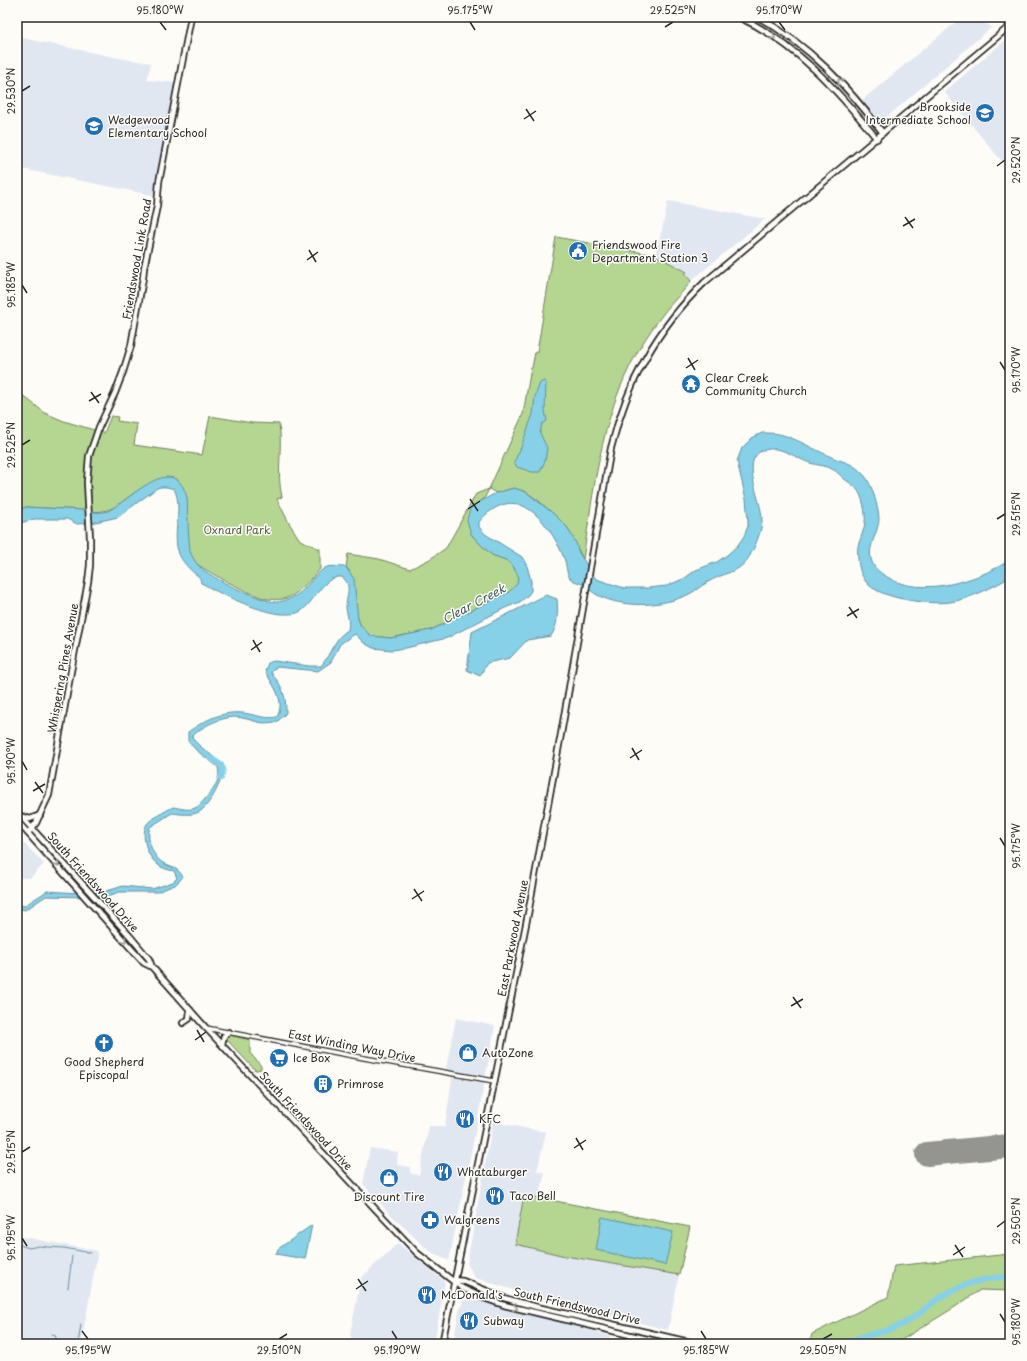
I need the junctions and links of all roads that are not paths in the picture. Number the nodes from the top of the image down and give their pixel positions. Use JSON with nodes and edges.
{"nodes":[{"id":1,"x":191,"y":17,"type":"edge"},
{"id":2,"x":739,"y":17,"type":"edge"},
{"id":3,"x":758,"y":17,"type":"edge"},
{"id":4,"x":1010,"y":26,"type":"edge"},
{"id":5,"x":808,"y":51,"type":"junction"},
{"id":6,"x":802,"y":58,"type":"junction"},
{"id":7,"x":856,"y":99,"type":"junction"},
{"id":8,"x":849,"y":106,"type":"junction"},
{"id":9,"x":883,"y":133,"type":"junction"},
{"id":10,"x":876,"y":138,"type":"junction"},
{"id":11,"x":88,"y":499,"type":"joint"},
{"id":12,"x":17,"y":812,"type":"edge"},
{"id":13,"x":40,"y":815,"type":"junction"},
{"id":14,"x":22,"y":816,"type":"junction"},
{"id":15,"x":17,"y":821,"type":"edge"},
{"id":16,"x":32,"y":828,"type":"junction"},
{"id":17,"x":28,"y":833,"type":"junction"},
{"id":18,"x":152,"y":967,"type":"junction"},
{"id":19,"x":190,"y":1010,"type":"junction"},
{"id":20,"x":183,"y":1023,"type":"dead end"},
{"id":21,"x":206,"y":1028,"type":"junction"},
{"id":22,"x":230,"y":1032,"type":"junction"},
{"id":23,"x":222,"y":1044,"type":"junction"},
{"id":24,"x":494,"y":1081,"type":"junction"},
{"id":25,"x":454,"y":1280,"type":"junction"},
{"id":26,"x":442,"y":1344,"type":"edge"},
{"id":27,"x":668,"y":1344,"type":"edge"},
{"id":28,"x":698,"y":1344,"type":"edge"}],
"edges":[{"from":1,"to":11,"type":"main road","name":"Friendswood Link Road"},
{"from":2,"to":6,"type":"main road","one_way":true},
{"from":3,"to":5,"type":"main road"},
{"from":4,"to":9,"type":"main road","name":"East Parkwood Avenue"},
{"from":5,"to":6,"type":"main road"},
{"from":7,"to":5,"type":"main road","one_way":true},
{"from":6,"to":8,"type":"main road"},
{"from":7,"to":8,"type":"main road"},
{"from":7,"to":9,"type":"main road"},
{"from":8,"to":10,"type":"main road"},
{"from":9,"to":10,"type":"main road","name":"East Parkwood Avenue"},
{"from":10,"to":24,"type":"main road","name":"East Parkwood Avenue"},
{"from":11,"to":13,"type":"main road","name":"Whispering Pines Avenue"},
{"from":12,"to":14,"type":"main road","name":"South Friendswood Drive"},
{"from":13,"to":14,"type":"main road"},
{"from":13,"to":16,"type":"main road","name":"Whispering Pines Avenue"},
{"from":14,"to":16,"type":"main road","name":"South Friendswood Drive"},
{"from":15,"to":17,"type":"main road","name":"South Friendswood Drive"},
{"from":16,"to":17,"type":"main road","name":"Whispering Pines Avenue"},
{"from":16,"to":18,"type":"main road","name":"South Friendswood Drive"},
{"from":17,"to":18,"type":"main road","name":"South Friendswood Drive","one_way":true},
{"from":18,"to":19,"type":"main road","name":"South Friendswood Drive"},
{"from":19,"to":20,"type":"main road"},
{"from":19,"to":21,"type":"main road","name":"South Friendswood Drive"},
{"from":21,"to":22,"type":"street","name":"East Winding Way Drive"},
{"from":21,"to":23,"type":"main road","name":"South Friendswood Drive"},
{"from":22,"to":23,"type":"main road"},
{"from":22,"to":24,"type":"street","name":"East Winding Way Drive"},
{"from":23,"to":25,"type":"main road","name":"South Friendswood Drive"},
{"from":24,"to":25,"type":"main road","name":"East Parkwood Avenue"},
{"from":25,"to":26,"type":"main road","name":"East Parkwood Avenue"},
{"from":25,"to":27,"type":"main road","name":"South Friendswood Drive","one_way":true},
{"from":25,"to":28,"type":"main road","name":"South Friendswood Drive"}]}
